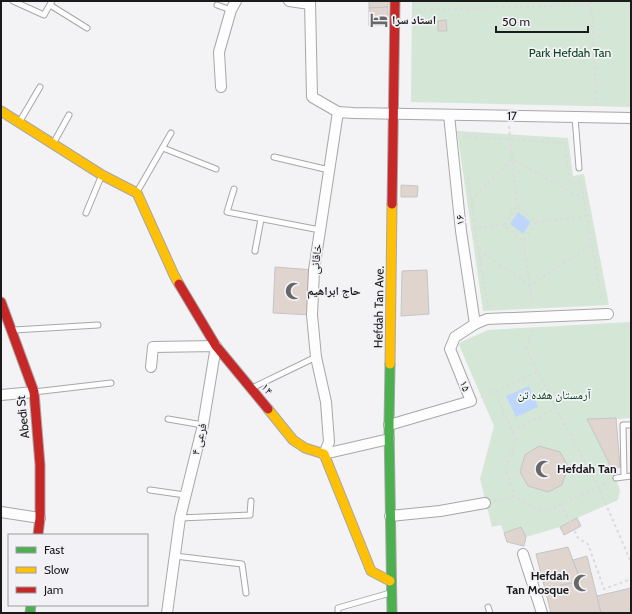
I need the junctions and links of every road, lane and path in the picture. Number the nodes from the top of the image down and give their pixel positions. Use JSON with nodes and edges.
{"nodes":[{"id":1,"x":13,"y":1,"type":"edge"},
{"id":2,"x":236,"y":1,"type":"edge"},
{"id":3,"x":289,"y":1,"type":"edge"},
{"id":4,"x":395,"y":1,"type":"edge"},
{"id":5,"x":591,"y":1,"type":"edge"},
{"id":6,"x":310,"y":2,"type":"edge"},
{"id":7,"x":51,"y":3,"type":"edge"},
{"id":8,"x":217,"y":5,"type":"dead end"},
{"id":9,"x":591,"y":5,"type":"junction"},
{"id":10,"x":231,"y":10,"type":"junction"},
{"id":11,"x":412,"y":10,"type":"dead end"},
{"id":12,"x":87,"y":28,"type":"dead end"},
{"id":13,"x":40,"y":87,"type":"dead end"},
{"id":14,"x":221,"y":87,"type":"dead end"},
{"id":15,"x":1,"y":111,"type":"edge"},
{"id":16,"x":338,"y":112,"type":"junction"},
{"id":17,"x":394,"y":113,"type":"junction"},
{"id":18,"x":69,"y":115,"type":"dead end"},
{"id":19,"x":449,"y":116,"type":"junction"},
{"id":20,"x":509,"y":116,"type":"junction"},
{"id":21,"x":574,"y":117,"type":"junction"},
{"id":22,"x":598,"y":117,"type":"junction"},
{"id":23,"x":631,"y":118,"type":"edge"},
{"id":24,"x":18,"y":122,"type":"junction"},
{"id":25,"x":172,"y":133,"type":"dead end"},
{"id":26,"x":462,"y":136,"type":"dead end"},
{"id":27,"x":510,"y":139,"type":"junction"},
{"id":28,"x":53,"y":145,"type":"junction"},
{"id":29,"x":163,"y":148,"type":"junction"},
{"id":30,"x":274,"y":157,"type":"dead end"},
{"id":31,"x":512,"y":159,"type":"junction"},
{"id":32,"x":579,"y":168,"type":"dead end"},
{"id":33,"x":216,"y":169,"type":"dead end"},
{"id":34,"x":329,"y":170,"type":"junction"},
{"id":35,"x":467,"y":172,"type":"dead end"},
{"id":36,"x":102,"y":175,"type":"junction"},
{"id":37,"x":234,"y":189,"type":"dead end"},
{"id":38,"x":137,"y":193,"type":"junction"},
{"id":39,"x":584,"y":199,"type":"junction"},
{"id":40,"x":471,"y":200,"type":"junction"},
{"id":41,"x":517,"y":206,"type":"junction"},
{"id":42,"x":86,"y":213,"type":"dead end"},
{"id":43,"x":587,"y":216,"type":"junction"},
{"id":44,"x":261,"y":219,"type":"junction"},
{"id":45,"x":536,"y":222,"type":"junction"},
{"id":46,"x":504,"y":225,"type":"junction"},
{"id":47,"x":475,"y":228,"type":"junction"},
{"id":48,"x":320,"y":230,"type":"junction"},
{"id":49,"x":592,"y":244,"type":"junction"},
{"id":50,"x":478,"y":250,"type":"junction"},
{"id":51,"x":255,"y":251,"type":"dead end"},
{"id":52,"x":1,"y":302,"type":"edge"},
{"id":53,"x":595,"y":303,"type":"dead end"},
{"id":54,"x":494,"y":308,"type":"dead end"},
{"id":55,"x":608,"y":314,"type":"dead end"},
{"id":56,"x":475,"y":324,"type":"junction"},
{"id":57,"x":98,"y":325,"type":"dead end"},
{"id":58,"x":1,"y":330,"type":"edge"},
{"id":59,"x":12,"y":330,"type":"junction"},
{"id":60,"x":216,"y":346,"type":"junction"},
{"id":61,"x":316,"y":357,"type":"junction"},
{"id":62,"x":151,"y":367,"type":"dead end"},
{"id":63,"x":111,"y":383,"type":"dead end"},
{"id":64,"x":251,"y":389,"type":"junction"},
{"id":65,"x":495,"y":391,"type":"junction"},
{"id":66,"x":34,"y":392,"type":"junction"},
{"id":67,"x":1,"y":394,"type":"edge"},
{"id":68,"x":471,"y":401,"type":"junction"},
{"id":69,"x":556,"y":408,"type":"junction"},
{"id":70,"x":168,"y":419,"type":"dead end"},
{"id":71,"x":389,"y":424,"type":"junction"},
{"id":72,"x":203,"y":425,"type":"junction"},
{"id":73,"x":631,"y":425,"type":"edge"},
{"id":74,"x":512,"y":431,"type":"junction"},
{"id":75,"x":389,"y":440,"type":"junction"},
{"id":76,"x":324,"y":454,"type":"junction"},
{"id":77,"x":624,"y":476,"type":"junction"},
{"id":78,"x":631,"y":476,"type":"edge"},
{"id":79,"x":616,"y":478,"type":"joint"},
{"id":80,"x":598,"y":486,"type":"junction"},
{"id":81,"x":150,"y":490,"type":"dead end"},
{"id":82,"x":185,"y":495,"type":"junction"},
{"id":83,"x":514,"y":496,"type":"junction"},
{"id":84,"x":251,"y":501,"type":"dead end"},
{"id":85,"x":485,"y":503,"type":"joint"},
{"id":86,"x":561,"y":504,"type":"junction"},
{"id":87,"x":1,"y":512,"type":"edge"},
{"id":88,"x":390,"y":516,"type":"junction"},
{"id":89,"x":40,"y":518,"type":"junction"},
{"id":90,"x":180,"y":518,"type":"junction"},
{"id":91,"x":38,"y":534,"type":"edge"},
{"id":92,"x":523,"y":554,"type":"dead end"},
{"id":93,"x":175,"y":556,"type":"junction"},
{"id":94,"x":631,"y":562,"type":"edge"},
{"id":95,"x":631,"y":579,"type":"edge"},
{"id":96,"x":390,"y":581,"type":"junction"},
{"id":97,"x":390,"y":592,"type":"junction"},
{"id":98,"x":246,"y":593,"type":"dead end"},
{"id":99,"x":488,"y":607,"type":"dead end"},
{"id":100,"x":167,"y":613,"type":"edge"},
{"id":101,"x":338,"y":613,"type":"edge"},
{"id":102,"x":392,"y":613,"type":"edge"},
{"id":103,"x":490,"y":613,"type":"edge"},
{"id":104,"x":542,"y":613,"type":"edge"}],
"edges":[{"from":1,"to":7,"type":"lane"},
{"from":2,"to":10,"type":"street"},
{"from":3,"to":6,"type":"street"},
{"from":4,"to":17,"type":"main road","name":"Hefdah Tan Ave."},
{"from":5,"to":9,"type":"path"},
{"from":6,"to":16,"type":"street"},
{"from":7,"to":12,"type":"lane"},
{"from":8,"to":10,"type":"lane"},
{"from":9,"to":11,"type":"path"},
{"from":9,"to":22,"type":"path"},
{"from":10,"to":14,"type":"street"},
{"from":13,"to":24,"type":"lane"},
{"from":15,"to":24,"type":"main road"},
{"from":16,"to":17,"type":"street","name":"17"},
{"from":16,"to":34,"type":"street","name":"خاقانی"},
{"from":17,"to":19,"type":"street","name":"17"},
{"from":17,"to":71,"type":"main road","name":"Hefdah Tan Ave."},
{"from":18,"to":28,"type":"lane"},
{"from":19,"to":20,"type":"street","name":"17"},
{"from":19,"to":56,"type":"street","name":"۱۶"},
{"from":20,"to":21,"type":"street","name":"17"},
{"from":20,"to":27,"type":"path"},
{"from":21,"to":22,"type":"street","name":"17"},
{"from":21,"to":32,"type":"lane"},
{"from":22,"to":23,"type":"street","name":"17"},
{"from":24,"to":28,"type":"main road"},
{"from":25,"to":29,"type":"lane"},
{"from":26,"to":27,"type":"path"},
{"from":27,"to":31,"type":"path"},
{"from":27,"to":39,"type":"path"},
{"from":28,"to":36,"type":"main road"},
{"from":29,"to":33,"type":"lane"},
{"from":29,"to":38,"type":"lane"},
{"from":30,"to":34,"type":"lane"},
{"from":31,"to":39,"type":"path"},
{"from":31,"to":40,"type":"path"},
{"from":31,"to":41,"type":"path"},
{"from":34,"to":48,"type":"street","name":"خاقانی"},
{"from":35,"to":40,"type":"path"},
{"from":36,"to":38,"type":"main road"},
{"from":36,"to":42,"type":"lane"},
{"from":37,"to":44,"type":"lane"},
{"from":38,"to":60,"type":"main road","name":"۱۴"},
{"from":39,"to":43,"type":"path"},
{"from":40,"to":47,"type":"path"},
{"from":41,"to":45,"type":"path"},
{"from":41,"to":46,"type":"path"},
{"from":43,"to":45,"type":"path"},
{"from":43,"to":49,"type":"path"},
{"from":44,"to":48,"type":"lane"},
{"from":44,"to":51,"type":"lane"},
{"from":45,"to":46,"type":"path"},
{"from":46,"to":47,"type":"path"},
{"from":47,"to":50,"type":"path"},
{"from":48,"to":61,"type":"street","name":"خاقانی"},
{"from":49,"to":50,"type":"path"},
{"from":49,"to":53,"type":"path"},
{"from":50,"to":54,"type":"path"},
{"from":52,"to":59,"type":"main road","name":"Abedi St"},
{"from":55,"to":56,"type":"street","name":"۱۵"},
{"from":56,"to":68,"type":"street","name":"۱۵"},
{"from":57,"to":59,"type":"lane"},
{"from":58,"to":59,"type":"street"},
{"from":59,"to":66,"type":"main road","name":"Abedi St"},
{"from":60,"to":62,"type":"street"},
{"from":60,"to":64,"type":"main road","name":"۱۴"},
{"from":60,"to":72,"type":"street","name":"فرعی ۴"},
{"from":61,"to":64,"type":"lane"},
{"from":61,"to":76,"type":"street","name":"خاقانی"},
{"from":63,"to":66,"type":"lane"},
{"from":64,"to":76,"type":"main road","name":"۱۴"},
{"from":65,"to":68,"type":"path"},
{"from":65,"to":69,"type":"path"},
{"from":65,"to":74,"type":"path"},
{"from":66,"to":67,"type":"street"},
{"from":66,"to":89,"type":"main road","name":"Abedi St"},
{"from":68,"to":71,"type":"street","name":"۱۵"},
{"from":69,"to":74,"type":"path"},
{"from":69,"to":80,"type":"path"},
{"from":70,"to":72,"type":"lane"},
{"from":71,"to":75,"type":"main road","name":"Hefdah Tan Ave."},
{"from":72,"to":82,"type":"street","name":"فرعی ۴"},
{"from":73,"to":77,"type":"lane"},
{"from":74,"to":83,"type":"path"},
{"from":75,"to":76,"type":"street"},
{"from":75,"to":88,"type":"main road","name":"Hefdah Tan Ave."},
{"from":76,"to":96,"type":"main road"},
{"from":77,"to":78,"type":"lane"},
{"from":77,"to":79,"type":"lane"},
{"from":79,"to":80,"type":"path"},
{"from":80,"to":86,"type":"path"},
{"from":80,"to":94,"type":"path"},
{"from":81,"to":82,"type":"lane"},
{"from":82,"to":90,"type":"street","name":"فرعی ۴"},
{"from":83,"to":85,"type":"path"},
{"from":83,"to":86,"type":"path"},
{"from":84,"to":90,"type":"lane"},
{"from":85,"to":88,"type":"street"},
{"from":86,"to":95,"type":"path"},
{"from":87,"to":89,"type":"street"},
{"from":88,"to":96,"type":"main road","name":"Hefdah Tan Ave."},
{"from":89,"to":91,"type":"main road","name":"Abedi St"},
{"from":90,"to":93,"type":"street","name":"فرعی ۴"},
{"from":92,"to":104,"type":"street"},
{"from":93,"to":98,"type":"lane"},
{"from":93,"to":100,"type":"street","name":"فرعی ۴"},
{"from":96,"to":97,"type":"main road","name":"Hefdah Tan Ave."},
{"from":97,"to":101,"type":"lane"},
{"from":97,"to":102,"type":"main road","name":"Hefdah Tan Ave."},
{"from":99,"to":103,"type":"lane"}]}
